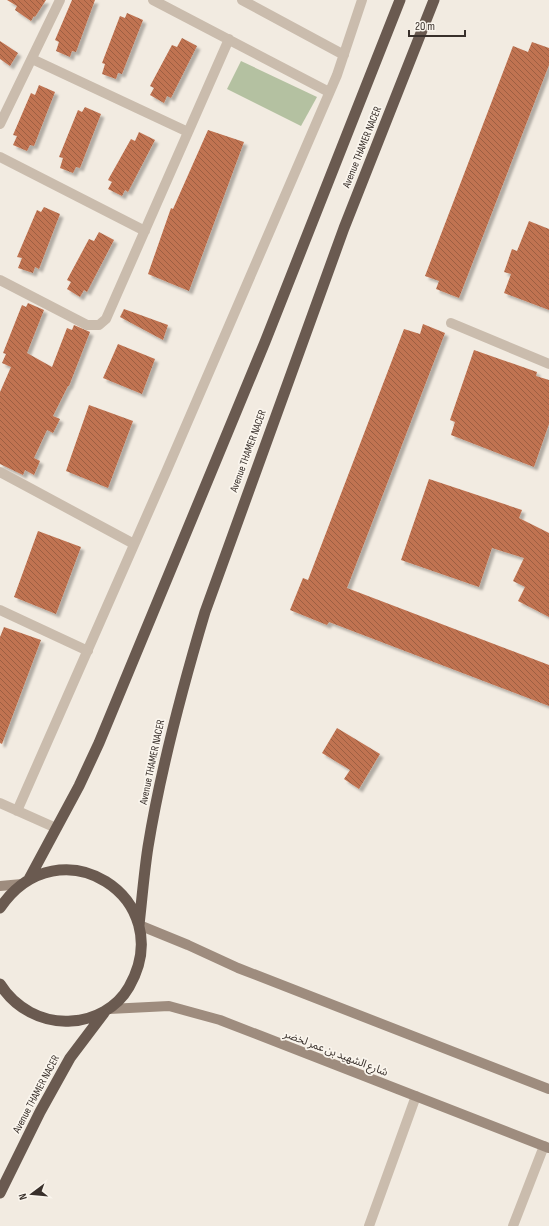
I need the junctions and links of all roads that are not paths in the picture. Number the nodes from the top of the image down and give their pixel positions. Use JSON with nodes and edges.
{"nodes":[{"id":1,"x":60,"y":0,"type":"edge"},
{"id":2,"x":153,"y":0,"type":"edge"},
{"id":3,"x":242,"y":0,"type":"edge"},
{"id":4,"x":362,"y":0,"type":"edge"},
{"id":5,"x":400,"y":0,"type":"edge"},
{"id":6,"x":434,"y":0,"type":"edge"},
{"id":7,"x":229,"y":39,"type":"junction"},
{"id":8,"x":344,"y":55,"type":"junction"},
{"id":9,"x":32,"y":59,"type":"junction"},
{"id":10,"x":329,"y":92,"type":"junction"},
{"id":11,"x":0,"y":124,"type":"edge"},
{"id":12,"x":188,"y":132,"type":"junction"},
{"id":13,"x":0,"y":158,"type":"edge"},
{"id":14,"x":145,"y":231,"type":"junction"},
{"id":15,"x":0,"y":280,"type":"edge"},
{"id":16,"x":451,"y":323,"type":"dead end"},
{"id":17,"x":549,"y":364,"type":"edge"},
{"id":18,"x":0,"y":472,"type":"edge"},
{"id":19,"x":134,"y":544,"type":"junction"},
{"id":20,"x":0,"y":610,"type":"edge"},
{"id":21,"x":88,"y":651,"type":"junction"},
{"id":22,"x":0,"y":803,"type":"edge"},
{"id":23,"x":17,"y":811,"type":"junction"},
{"id":24,"x":56,"y":828,"type":"junction"},
{"id":25,"x":25,"y":882,"type":"junction"},
{"id":26,"x":0,"y":886,"type":"edge"},
{"id":27,"x":0,"y":908,"type":"edge"},
{"id":28,"x":139,"y":925,"type":"junction"},
{"id":29,"x":1,"y":990,"type":"edge"},
{"id":30,"x":107,"y":1011,"type":"junction"},
{"id":31,"x":549,"y":1089,"type":"edge"},
{"id":32,"x":416,"y":1096,"type":"junction"},
{"id":33,"x":547,"y":1147,"type":"edge"},
{"id":34,"x":0,"y":1193,"type":"edge"},
{"id":35,"x":369,"y":1226,"type":"edge"},
{"id":36,"x":513,"y":1226,"type":"edge"}],
"edges":[{"from":1,"to":9,"type":"street"},
{"from":2,"to":7,"type":"street"},
{"from":3,"to":8,"type":"street"},
{"from":4,"to":8,"type":"street"},
{"from":5,"to":24,"type":"highway","name":"Avenue THAMER NACER"},
{"from":6,"to":28,"type":"highway","name":"Avenue THAMER NACER"},
{"from":7,"to":10,"type":"street"},
{"from":7,"to":12,"type":"street"},
{"from":8,"to":10,"type":"street"},
{"from":9,"to":11,"type":"street"},
{"from":9,"to":12,"type":"street"},
{"from":10,"to":19,"type":"street"},
{"from":12,"to":14,"type":"street"},
{"from":13,"to":14,"type":"street"},
{"from":14,"to":15,"type":"street"},
{"from":16,"to":17,"type":"street"},
{"from":18,"to":19,"type":"street"},
{"from":19,"to":21,"type":"street"},
{"from":20,"to":21,"type":"street"},
{"from":21,"to":23,"type":"street"},
{"from":22,"to":23,"type":"street"},
{"from":23,"to":24,"type":"street"},
{"from":24,"to":25,"type":"highway","name":"Avenue THAMER NACER"},
{"from":25,"to":26,"type":"main road"},
{"from":25,"to":27,"type":"highway"},
{"from":25,"to":28,"type":"highway"},
{"from":28,"to":30,"type":"highway"},
{"from":28,"to":31,"type":"main road"},
{"from":29,"to":30,"type":"highway"},
{"from":30,"to":32,"type":"main road","name":"شارع الشهيد بن عمر لخضر"},
{"from":30,"to":34,"type":"highway","name":"Avenue THAMER NACER"},
{"from":32,"to":33,"type":"main road","name":"شارع الشهيد بن عمر لخضر"},
{"from":32,"to":35,"type":"street"},
{"from":33,"to":36,"type":"street"}]}
